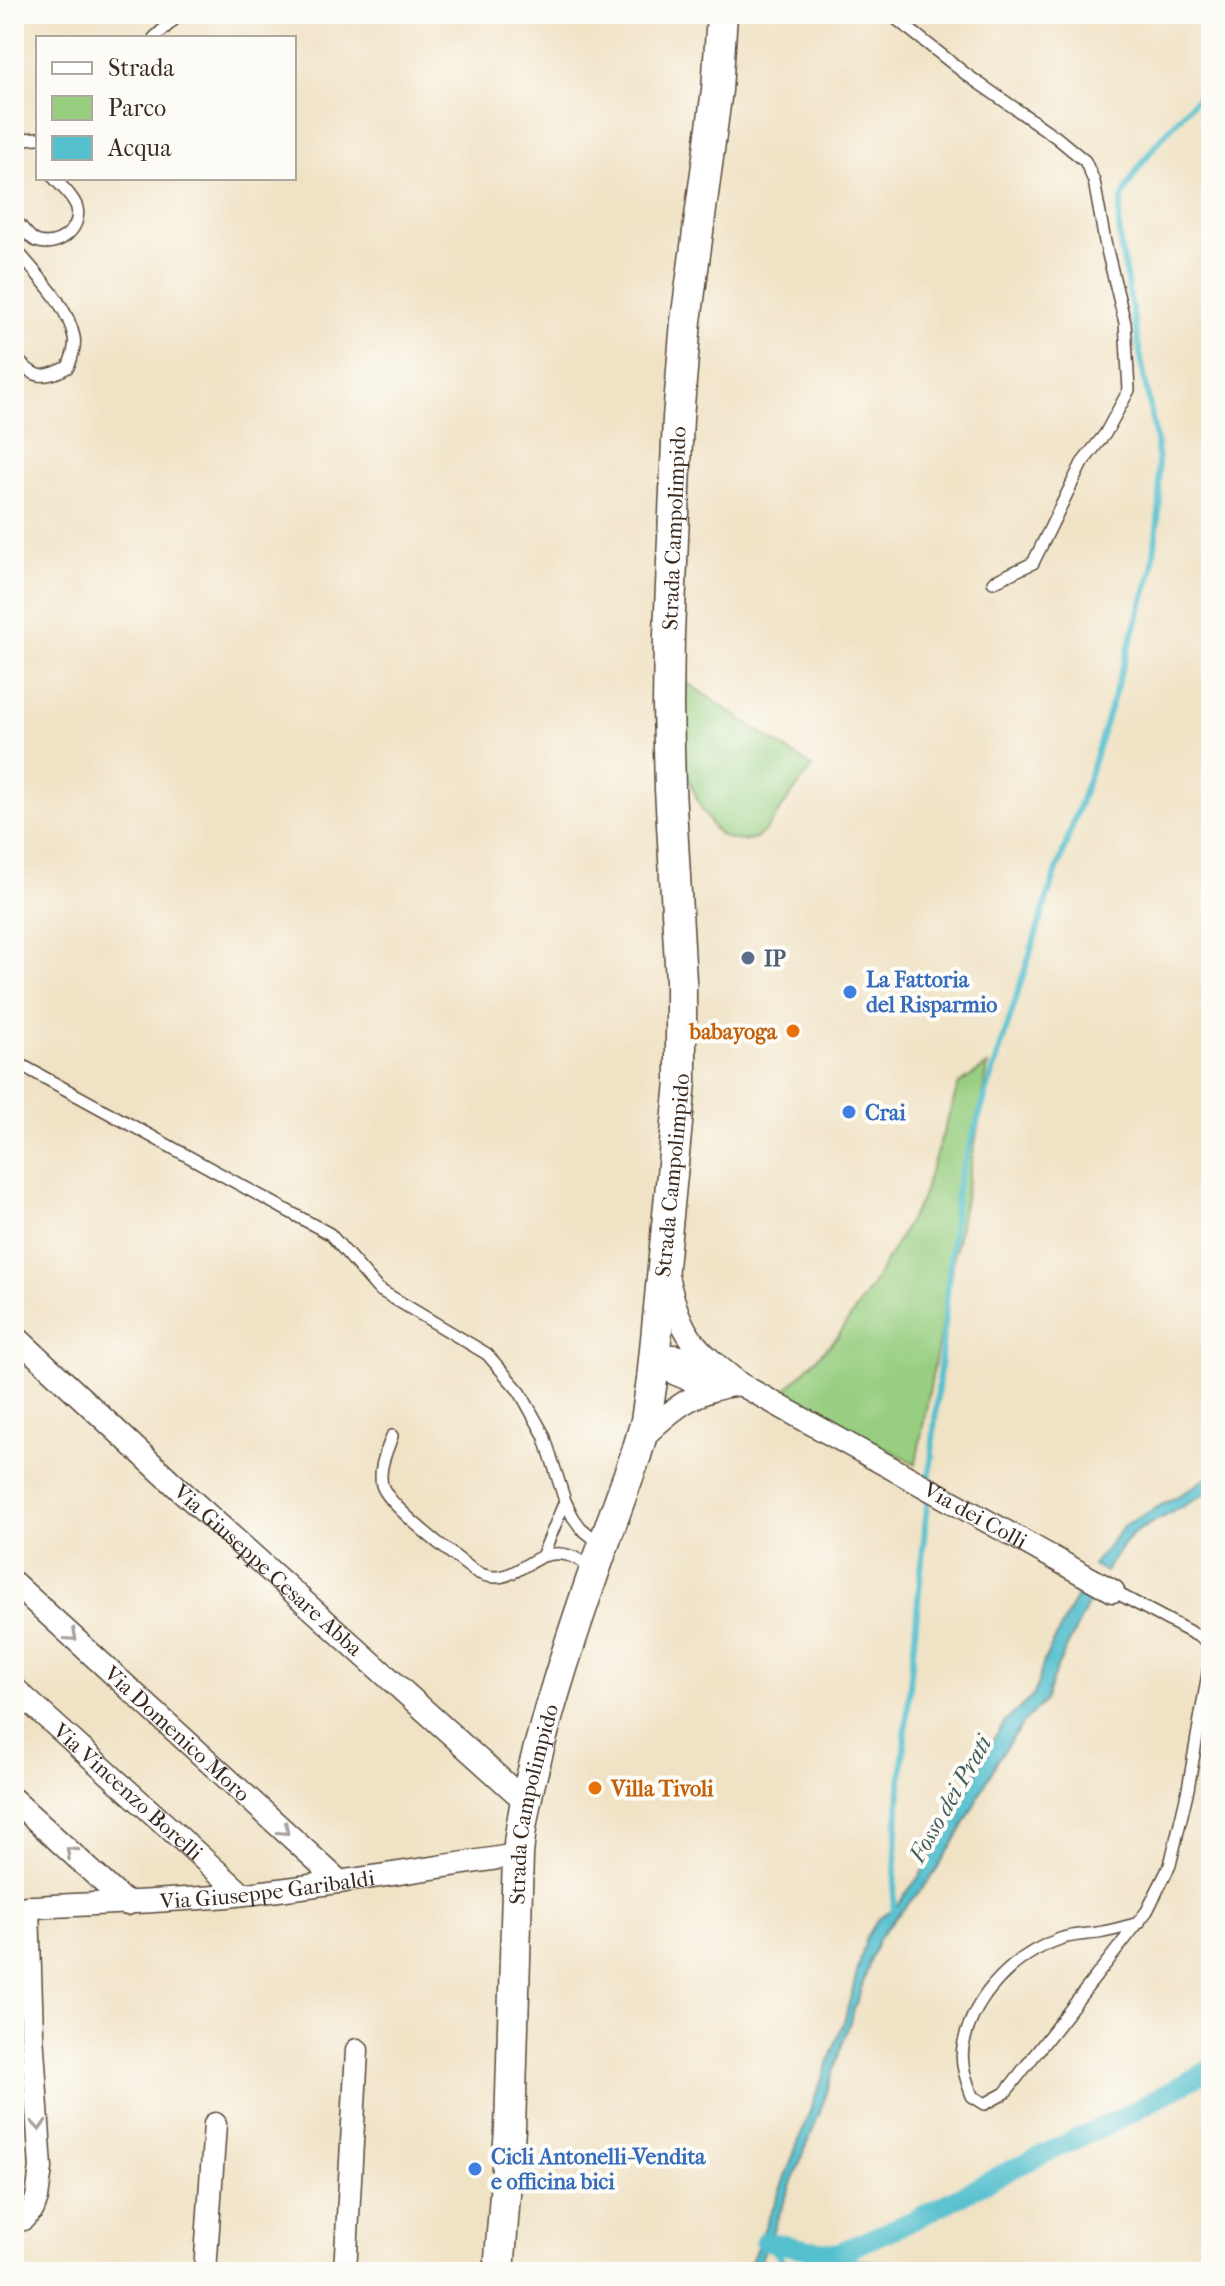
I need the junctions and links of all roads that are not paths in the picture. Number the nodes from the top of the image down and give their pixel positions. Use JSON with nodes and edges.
{"nodes":[{"id":1,"x":180,"y":14,"type":"edge"},
{"id":2,"x":722,"y":14,"type":"edge"},
{"id":3,"x":890,"y":14,"type":"edge"},
{"id":4,"x":156,"y":36,"type":"edge"},
{"id":5,"x":14,"y":128,"type":"edge"},
{"id":6,"x":36,"y":138,"type":"edge"},
{"id":7,"x":56,"y":180,"type":"edge"},
{"id":8,"x":14,"y":218,"type":"edge"},
{"id":9,"x":14,"y":247,"type":"edge"},
{"id":10,"x":14,"y":356,"type":"edge"},
{"id":11,"x":993,"y":582,"type":"dead end"},
{"id":12,"x":14,"y":1061,"type":"edge"},
{"id":13,"x":664,"y":1263,"type":"junction"},
{"id":14,"x":14,"y":1335,"type":"edge"},
{"id":15,"x":654,"y":1358,"type":"junction"},
{"id":16,"x":740,"y":1384,"type":"junction"},
{"id":17,"x":392,"y":1436,"type":"dead end"},
{"id":18,"x":641,"y":1439,"type":"junction"},
{"id":19,"x":565,"y":1501,"type":"junction"},
{"id":20,"x":543,"y":1554,"type":"junction"},
{"id":21,"x":600,"y":1556,"type":"junction"},
{"id":22,"x":14,"y":1583,"type":"edge"},
{"id":23,"x":1113,"y":1591,"type":"joint"},
{"id":24,"x":1211,"y":1643,"type":"edge"},
{"id":25,"x":1211,"y":1656,"type":"edge"},
{"id":26,"x":14,"y":1688,"type":"edge"},
{"id":27,"x":14,"y":1800,"type":"edge"},
{"id":28,"x":525,"y":1801,"type":"junction"},
{"id":29,"x":518,"y":1855,"type":"junction"},
{"id":30,"x":340,"y":1882,"type":"junction"},
{"id":31,"x":242,"y":1894,"type":"junction"},
{"id":32,"x":127,"y":1904,"type":"junction"},
{"id":33,"x":21,"y":1908,"type":"edge"},
{"id":34,"x":1139,"y":1923,"type":"junction"},
{"id":35,"x":357,"y":2050,"type":"dead end"},
{"id":36,"x":215,"y":2124,"type":"dead end"},
{"id":37,"x":14,"y":2222,"type":"edge"},
{"id":38,"x":205,"y":2272,"type":"edge"},
{"id":39,"x":345,"y":2272,"type":"edge"},
{"id":40,"x":499,"y":2272,"type":"edge"}],
"edges":[{"from":1,"to":4,"type":"lane"},
{"from":2,"to":13,"type":"street","name":"Strada Campolimpido"},
{"from":3,"to":11,"type":"lane"},
{"from":5,"to":6,"type":"lane"},
{"from":7,"to":8,"type":"lane"},
{"from":9,"to":10,"type":"lane"},
{"from":12,"to":19,"type":"lane"},
{"from":13,"to":15,"type":"street","name":"Strada Campolimpido"},
{"from":13,"to":16,"type":"street","name":"Via dei Colli"},
{"from":14,"to":28,"type":"street","name":"Via Giuseppe Cesare Abba"},
{"from":15,"to":16,"type":"street","name":"Via dei Colli"},
{"from":15,"to":18,"type":"street","name":"Strada Campolimpido"},
{"from":16,"to":18,"type":"street"},
{"from":16,"to":23,"type":"street","name":"Via dei Colli"},
{"from":17,"to":20,"type":"lane"},
{"from":18,"to":21,"type":"street","name":"Strada Campolimpido"},
{"from":19,"to":20,"type":"lane"},
{"from":19,"to":21,"type":"lane"},
{"from":20,"to":21,"type":"lane"},
{"from":21,"to":28,"type":"street","name":"Strada Campolimpido"},
{"from":22,"to":30,"type":"street","name":"Via Domenico Moro","one_way":true},
{"from":23,"to":24,"type":"lane","name":"Via dei Colli"},
{"from":25,"to":34,"type":"lane"},
{"from":26,"to":31,"type":"street","name":"Via Vincenzo Borelli"},
{"from":32,"to":27,"type":"street","one_way":true},
{"from":28,"to":29,"type":"street","name":"Strada Campolimpido"},
{"from":29,"to":30,"type":"street","name":"Via Giuseppe Garibaldi"},
{"from":29,"to":40,"type":"street","name":"Strada Campolimpido"},
{"from":30,"to":31,"type":"street","name":"Via Giuseppe Garibaldi"},
{"from":31,"to":32,"type":"street","name":"Via Giuseppe Garibaldi"},
{"from":32,"to":33,"type":"street","name":"Via Giuseppe Garibaldi"},
{"from":33,"to":37,"type":"street","one_way":true},
{"from":34,"to":34,"type":"lane"},
{"from":35,"to":39,"type":"street"},
{"from":36,"to":38,"type":"street"}]}
